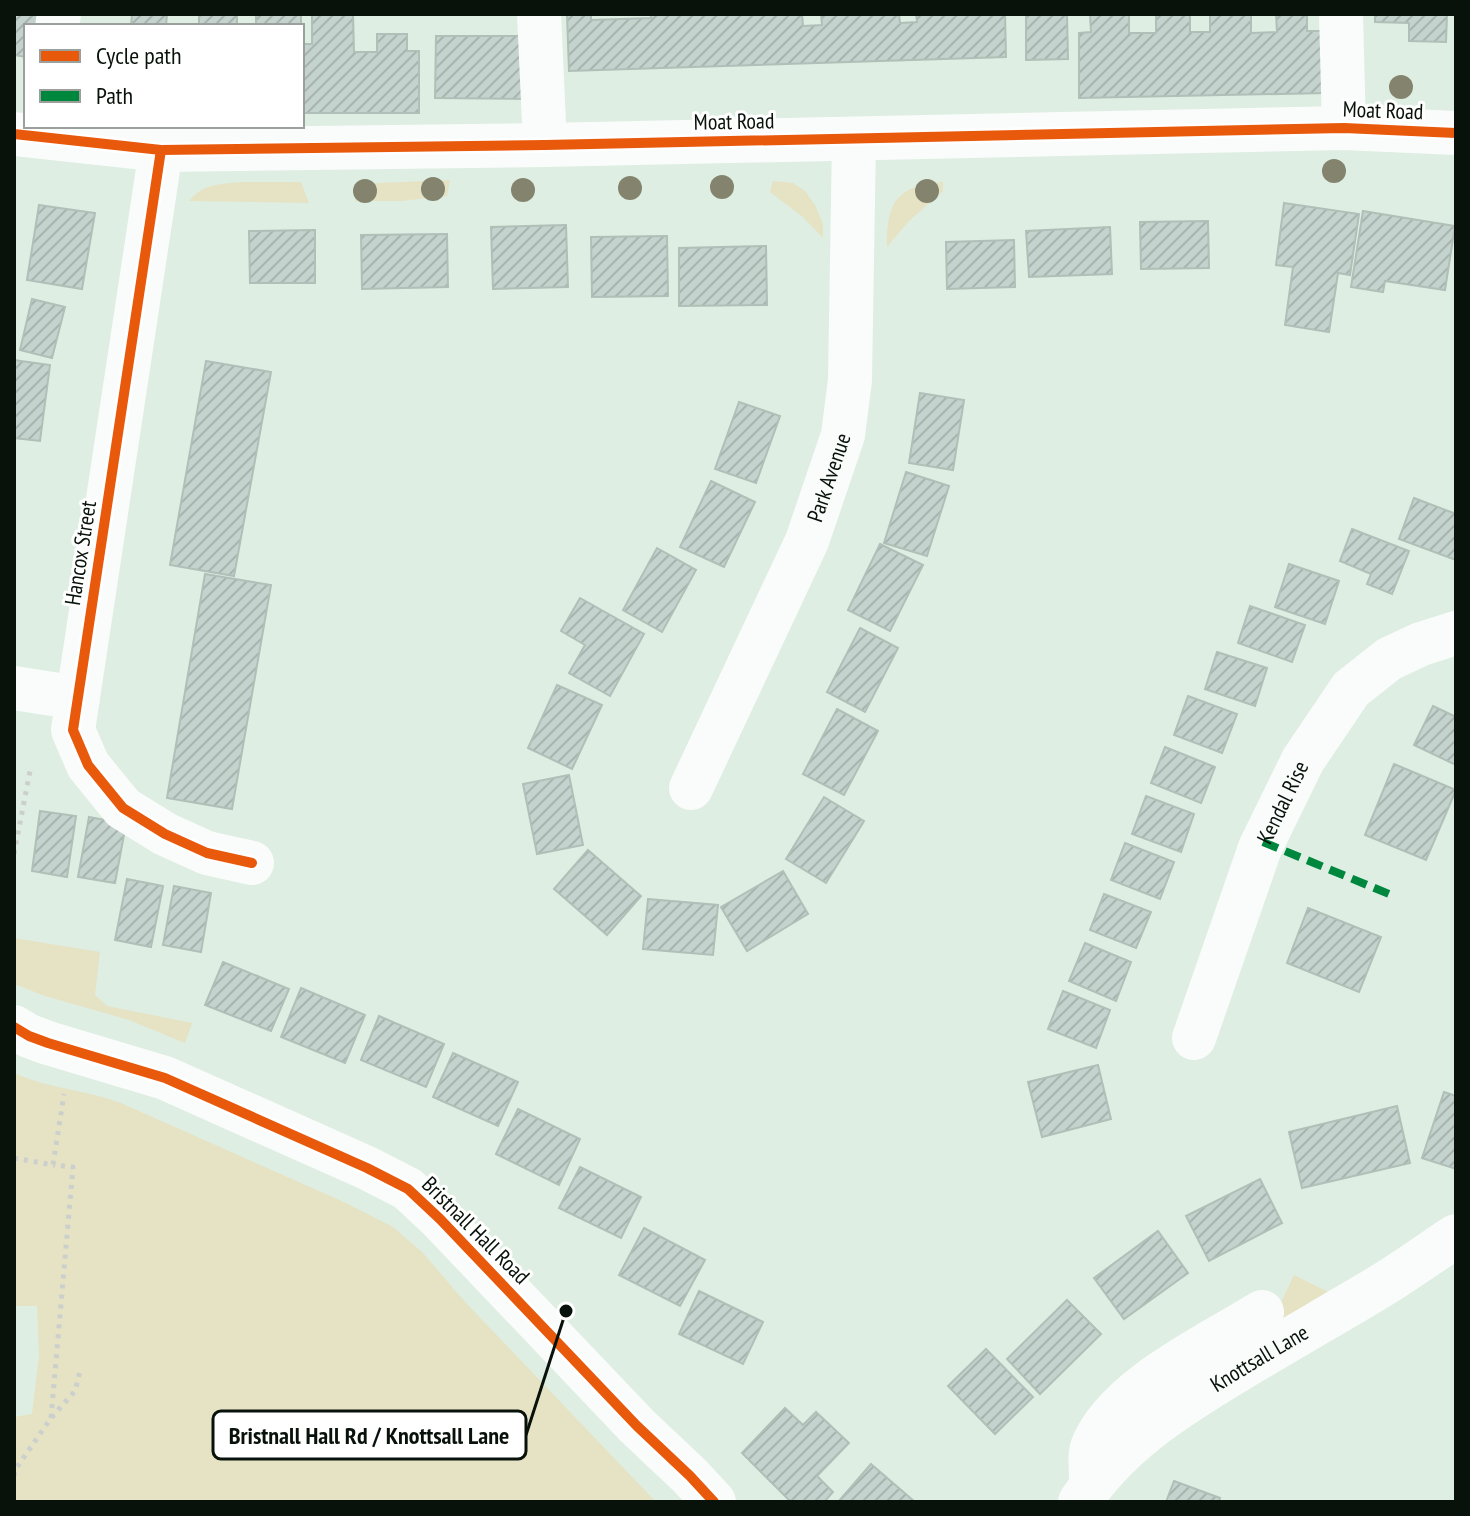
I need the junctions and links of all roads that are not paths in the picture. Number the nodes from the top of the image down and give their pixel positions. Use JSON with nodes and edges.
{"nodes":[{"id":1,"x":539,"y":14,"type":"edge"},
{"id":2,"x":1341,"y":14,"type":"edge"},
{"id":3,"x":1344,"y":128,"type":"junction"},
{"id":4,"x":32,"y":132,"type":"edge"},
{"id":5,"x":1456,"y":133,"type":"edge"},
{"id":6,"x":854,"y":139,"type":"junction"},
{"id":7,"x":545,"y":145,"type":"junction"},
{"id":8,"x":161,"y":150,"type":"junction"},
{"id":9,"x":1456,"y":633,"type":"edge"},
{"id":10,"x":14,"y":688,"type":"edge"},
{"id":11,"x":78,"y":698,"type":"junction"},
{"id":12,"x":691,"y":788,"type":"dead end"},
{"id":13,"x":252,"y":863,"type":"dead end"},
{"id":14,"x":14,"y":1027,"type":"edge"},
{"id":15,"x":1194,"y":1038,"type":"dead end"},
{"id":16,"x":1456,"y":1236,"type":"edge"},
{"id":17,"x":1086,"y":1494,"type":"edge"},
{"id":18,"x":714,"y":1502,"type":"edge"}],
"edges":[{"from":1,"to":7,"type":"street"},
{"from":2,"to":3,"type":"street"},
{"from":3,"to":5,"type":"street","name":"Moat Road"},
{"from":3,"to":6,"type":"street","name":"Moat Road"},
{"from":4,"to":8,"type":"street","name":"Moat Road"},
{"from":6,"to":7,"type":"street","name":"Moat Road"},
{"from":6,"to":12,"type":"street","name":"Park Avenue"},
{"from":7,"to":8,"type":"street","name":"Moat Road"},
{"from":8,"to":11,"type":"street","name":"Hancox Street"},
{"from":9,"to":15,"type":"street","name":"Kendal Rise"},
{"from":10,"to":11,"type":"street"},
{"from":11,"to":13,"type":"street","name":"Hancox Street"},
{"from":14,"to":18,"type":"street","name":"Bristnall Hall Road"},
{"from":16,"to":17,"type":"street","name":"Knottsall Lane"}]}
